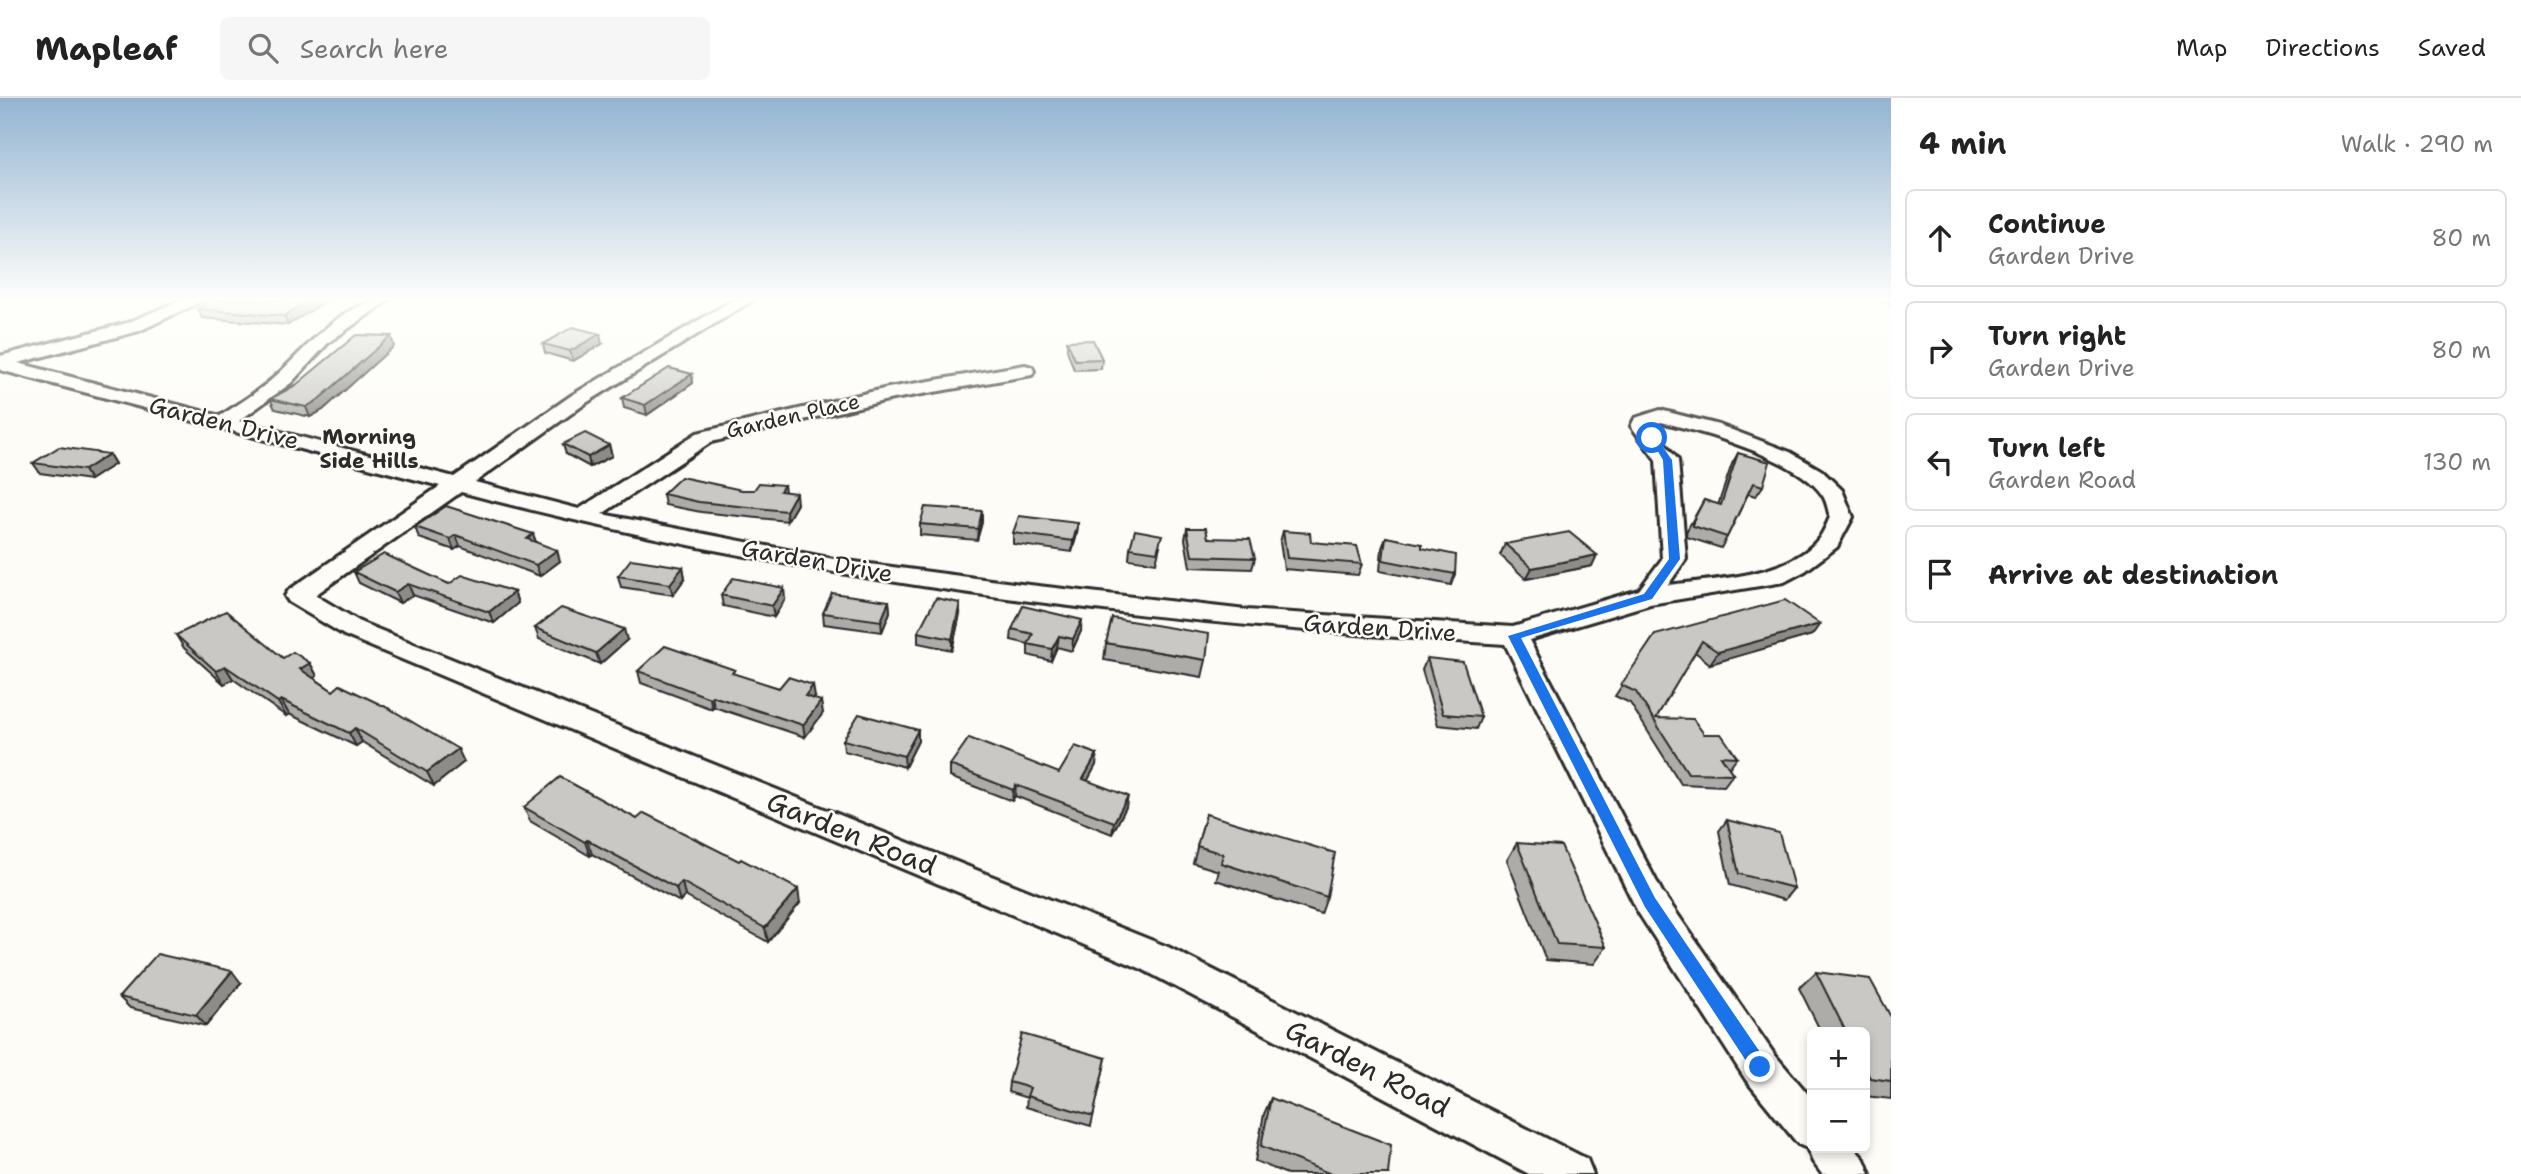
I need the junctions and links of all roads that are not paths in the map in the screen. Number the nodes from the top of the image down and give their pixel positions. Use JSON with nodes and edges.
{"nodes":[{"id":1,"x":47,"y":350,"type":"edge"},
{"id":2,"x":311,"y":350,"type":"edge"},
{"id":3,"x":661,"y":350,"type":"edge"},
{"id":4,"x":0,"y":363,"type":"edge"},
{"id":5,"x":1025,"y":371,"type":"dead end"},
{"id":6,"x":225,"y":421,"type":"junction"},
{"id":7,"x":455,"y":484,"type":"junction"},
{"id":8,"x":582,"y":517,"type":"junction"},
{"id":9,"x":1648,"y":596,"type":"junction"},
{"id":10,"x":1514,"y":636,"type":"junction"},
{"id":11,"x":1807,"y":1124,"type":"edge"},
{"id":12,"x":1831,"y":1153,"type":"edge"},
{"id":13,"x":1572,"y":1174,"type":"edge"},
{"id":14,"x":1849,"y":1174,"type":"edge"}],
"edges":[{"from":1,"to":4,"type":"street"},
{"from":2,"to":6,"type":"street"},
{"from":3,"to":7,"type":"street"},
{"from":4,"to":6,"type":"street","name":"Garden Drive"},
{"from":5,"to":8,"type":"street","name":"Garden Place"},
{"from":6,"to":7,"type":"street","name":"Garden Drive"},
{"from":7,"to":8,"type":"street","name":"Garden Drive"},
{"from":7,"to":13,"type":"street","name":"Garden Road"},
{"from":8,"to":10,"type":"street","name":"Garden Drive"},
{"from":9,"to":9,"type":"street","name":"Garden Drive"},
{"from":9,"to":10,"type":"street","name":"Garden Drive"},
{"from":10,"to":11,"type":"street"},
{"from":12,"to":14,"type":"street"}]}
